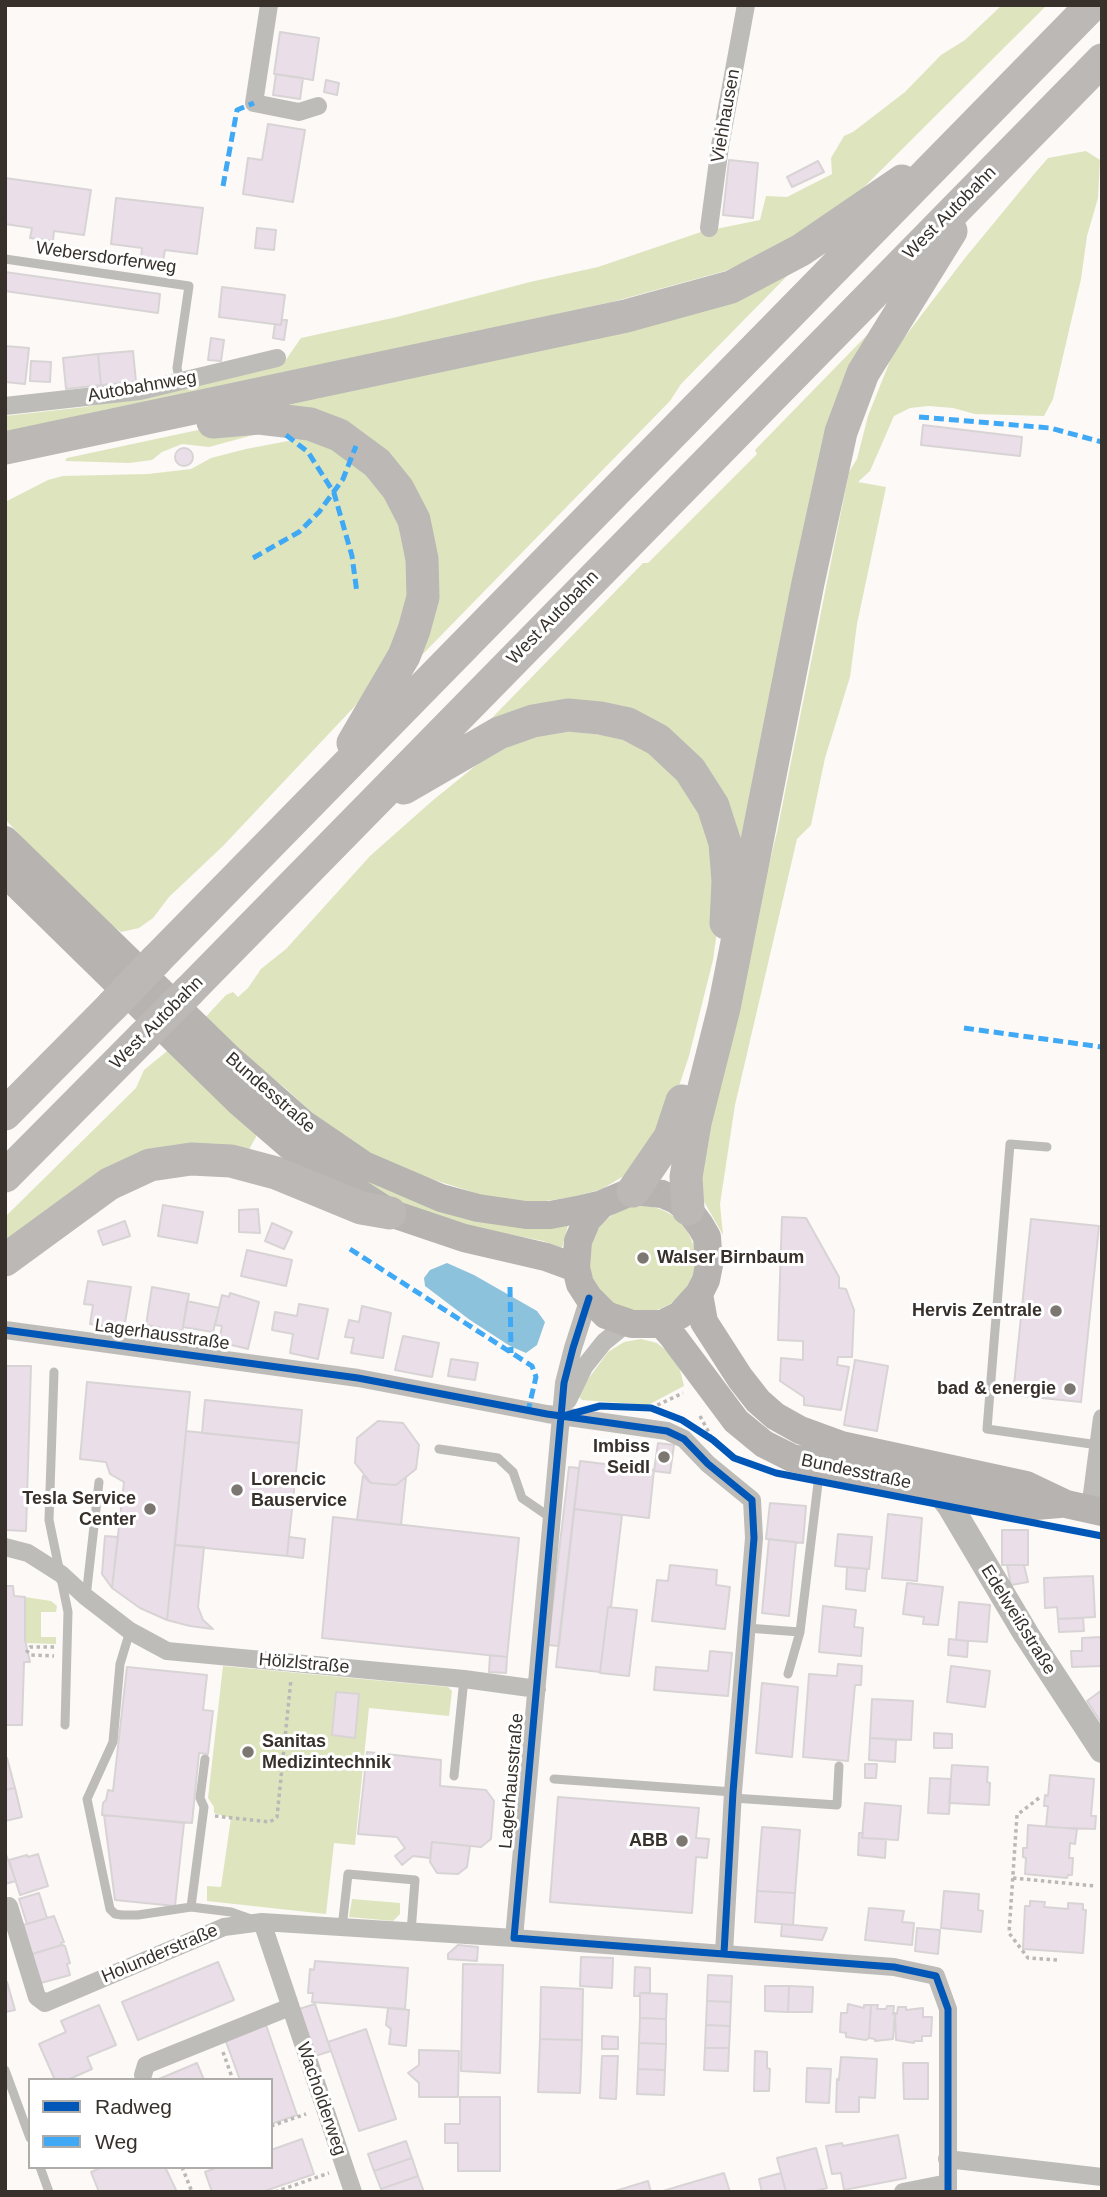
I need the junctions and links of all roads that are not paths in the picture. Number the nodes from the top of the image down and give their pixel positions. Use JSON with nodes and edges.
{"nodes":[{"id":1,"x":269,"y":5,"type":"edge"},
{"id":2,"x":747,"y":5,"type":"edge"},
{"id":3,"x":1091,"y":5,"type":"edge"},
{"id":4,"x":1102,"y":60,"type":"edge"},
{"id":5,"x":318,"y":106,"type":"dead end"},
{"id":6,"x":951,"y":149,"type":"junction"},
{"id":7,"x":982,"y":181,"type":"junction"},
{"id":8,"x":709,"y":228,"type":"dead end"},
{"id":9,"x":5,"y":259,"type":"edge"},
{"id":10,"x":277,"y":358,"type":"dead end"},
{"id":11,"x":180,"y":382,"type":"junction"},
{"id":12,"x":5,"y":406,"type":"edge"},
{"id":13,"x":5,"y":448,"type":"edge"},
{"id":14,"x":5,"y":468,"type":"edge"},
{"id":15,"x":334,"y":779,"type":"junction"},
{"id":16,"x":366,"y":811,"type":"junction"},
{"id":17,"x":5,"y":840,"type":"edge"},
{"id":18,"x":5,"y":873,"type":"edge"},
{"id":19,"x":5,"y":1114,"type":"edge"},
{"id":20,"x":1047,"y":1147,"type":"dead end"},
{"id":21,"x":5,"y":1176,"type":"edge"},
{"id":22,"x":634,"y":1191,"type":"junction"},
{"id":23,"x":602,"y":1204,"type":"junction"},
{"id":24,"x":688,"y":1209,"type":"junction"},
{"id":25,"x":390,"y":1213,"type":"junction"},
{"id":26,"x":5,"y":1260,"type":"edge"},
{"id":27,"x":576,"y":1268,"type":"junction"},
{"id":28,"x":699,"y":1294,"type":"junction"},
{"id":29,"x":589,"y":1298,"type":"junction"},
{"id":30,"x":632,"y":1324,"type":"junction"},
{"id":31,"x":662,"y":1324,"type":"junction"},
{"id":32,"x":5,"y":1330,"type":"edge"},
{"id":33,"x":54,"y":1372,"type":"dead end"},
{"id":34,"x":562,"y":1417,"type":"junction"},
{"id":35,"x":1102,"y":1418,"type":"edge"},
{"id":36,"x":1098,"y":1445,"type":"junction"},
{"id":37,"x":439,"y":1449,"type":"dead end"},
{"id":38,"x":820,"y":1466,"type":"junction"},
{"id":39,"x":99,"y":1482,"type":"dead end"},
{"id":40,"x":937,"y":1489,"type":"junction"},
{"id":41,"x":1086,"y":1508,"type":"edge"},
{"id":42,"x":552,"y":1519,"type":"junction"},
{"id":43,"x":5,"y":1547,"type":"edge"},
{"id":44,"x":61,"y":1574,"type":"junction"},
{"id":45,"x":86,"y":1597,"type":"junction"},
{"id":46,"x":747,"y":1628,"type":"junction"},
{"id":47,"x":130,"y":1631,"type":"junction"},
{"id":48,"x":800,"y":1632,"type":"junction"},
{"id":49,"x":788,"y":1674,"type":"dead end"},
{"id":50,"x":464,"y":1679,"type":"junction"},
{"id":51,"x":537,"y":1689,"type":"junction"},
{"id":52,"x":65,"y":1725,"type":"dead end"},
{"id":53,"x":1102,"y":1750,"type":"edge"},
{"id":54,"x":205,"y":1759,"type":"dead end"},
{"id":55,"x":839,"y":1766,"type":"dead end"},
{"id":56,"x":454,"y":1776,"type":"dead end"},
{"id":57,"x":554,"y":1779,"type":"dead end"},
{"id":58,"x":733,"y":1795,"type":"junction"},
{"id":59,"x":191,"y":1907,"type":"junction"},
{"id":60,"x":5,"y":1908,"type":"edge"},
{"id":61,"x":262,"y":1922,"type":"junction"},
{"id":62,"x":341,"y":1928,"type":"junction"},
{"id":63,"x":411,"y":1932,"type":"junction"},
{"id":64,"x":514,"y":1938,"type":"junction"},
{"id":65,"x":724,"y":1953,"type":"junction"},
{"id":66,"x":290,"y":2007,"type":"junction"},
{"id":67,"x":5,"y":2070,"type":"edge"},
{"id":68,"x":143,"y":2075,"type":"dead end"},
{"id":69,"x":28,"y":2133,"type":"edge"},
{"id":70,"x":947,"y":2159,"type":"junction"},
{"id":71,"x":41,"y":2169,"type":"edge"},
{"id":72,"x":1102,"y":2177,"type":"edge"},
{"id":73,"x":948,"y":2187,"type":"edge"},
{"id":74,"x":49,"y":2192,"type":"edge"},
{"id":75,"x":353,"y":2192,"type":"edge"},
{"id":76,"x":903,"y":2192,"type":"edge"}],
"edges":[{"from":1,"to":5,"type":"street"},
{"from":2,"to":8,"type":"street","name":"Viehhausen"},
{"from":3,"to":6,"type":"highway"},
{"from":4,"to":7,"type":"highway","name":"West Autobahn"},
{"from":6,"to":13,"type":"highway"},
{"from":6,"to":15,"type":"highway"},
{"from":7,"to":16,"type":"highway","name":"West Autobahn"},
{"from":7,"to":24,"type":"highway"},
{"from":9,"to":11,"type":"lane","name":"Webersdorferweg"},
{"from":10,"to":11,"type":"street","name":"Autobahnweg"},
{"from":11,"to":12,"type":"street","name":"Autobahnweg"},
{"from":14,"to":15,"type":"highway"},
{"from":15,"to":19,"type":"highway","bridge":true},
{"from":16,"to":21,"type":"highway","name":"West Autobahn","bridge":true},
{"from":16,"to":22,"type":"highway"},
{"from":17,"to":23,"type":"main road","name":"Bundesstraße"},
{"from":18,"to":25,"type":"main road","name":"Bundesstraße"},
{"from":20,"to":36,"type":"lane"},
{"from":22,"to":23,"type":"main road","name":"Bundesstraße"},
{"from":22,"to":24,"type":"main road"},
{"from":23,"to":27,"type":"main road"},
{"from":24,"to":28,"type":"main road"},
{"from":25,"to":26,"type":"highway"},
{"from":25,"to":27,"type":"main road","name":"Bundesstraße"},
{"from":27,"to":29,"type":"main road"},
{"from":28,"to":31,"type":"main road"},
{"from":28,"to":41,"type":"main road","name":"Bundesstraße"},
{"from":29,"to":30,"type":"main road"},
{"from":29,"to":34,"type":"street","name":"Lagerhausstraße"},
{"from":30,"to":31,"type":"main road"},
{"from":30,"to":34,"type":"street","name":"Lagerhausstraße"},
{"from":31,"to":38,"type":"main road","name":"Bundesstraße"},
{"from":32,"to":34,"type":"street","name":"Lagerhausstraße"},
{"from":33,"to":44,"type":"lane"},
{"from":34,"to":42,"type":"street","name":"Lagerhausstraße"},
{"from":34,"to":46,"type":"street","name":"Lagerhausstraße"},
{"from":35,"to":36,"type":"street"},
{"from":36,"to":41,"type":"street"},
{"from":37,"to":42,"type":"lane"},
{"from":38,"to":40,"type":"main road","name":"Bundesstraße"},
{"from":38,"to":48,"type":"lane"},
{"from":39,"to":45,"type":"lane"},
{"from":40,"to":41,"type":"main road","name":"Bundesstraße"},
{"from":40,"to":53,"type":"street","name":"Edelweißstraße"},
{"from":42,"to":51,"type":"street","name":"Lagerhausstraße"},
{"from":43,"to":44,"type":"street","name":"Hölzlstraße"},
{"from":44,"to":45,"type":"street","name":"Hölzlstraße"},
{"from":44,"to":52,"type":"lane"},
{"from":45,"to":47,"type":"street","name":"Hölzlstraße"},
{"from":46,"to":48,"type":"lane"},
{"from":46,"to":58,"type":"street","name":"Lagerhausstraße"},
{"from":47,"to":50,"type":"street","name":"Hölzlstraße"},
{"from":47,"to":59,"type":"lane"},
{"from":48,"to":49,"type":"lane"},
{"from":50,"to":51,"type":"street","name":"Hölzlstraße"},
{"from":50,"to":56,"type":"lane"},
{"from":51,"to":64,"type":"street","name":"Lagerhausstraße"},
{"from":54,"to":59,"type":"lane"},
{"from":55,"to":58,"type":"lane"},
{"from":57,"to":58,"type":"lane"},
{"from":58,"to":65,"type":"street","name":"Lagerhausstraße"},
{"from":59,"to":61,"type":"lane"},
{"from":60,"to":61,"type":"street","name":"Holunderstraße"},
{"from":61,"to":62,"type":"street","name":"Holunderstraße"},
{"from":61,"to":66,"type":"street","name":"Wacholderweg"},
{"from":62,"to":63,"type":"street","name":"Holunderstraße"},
{"from":62,"to":63,"type":"lane"},
{"from":63,"to":64,"type":"street","name":"Holunderstraße"},
{"from":64,"to":65,"type":"street"},
{"from":65,"to":70,"type":"street"},
{"from":66,"to":68,"type":"street"},
{"from":66,"to":75,"type":"street","name":"Wacholderweg"},
{"from":67,"to":69,"type":"lane"},
{"from":70,"to":72,"type":"street"},
{"from":70,"to":73,"type":"street"},
{"from":71,"to":74,"type":"lane"},
{"from":73,"to":76,"type":"street"}]}
